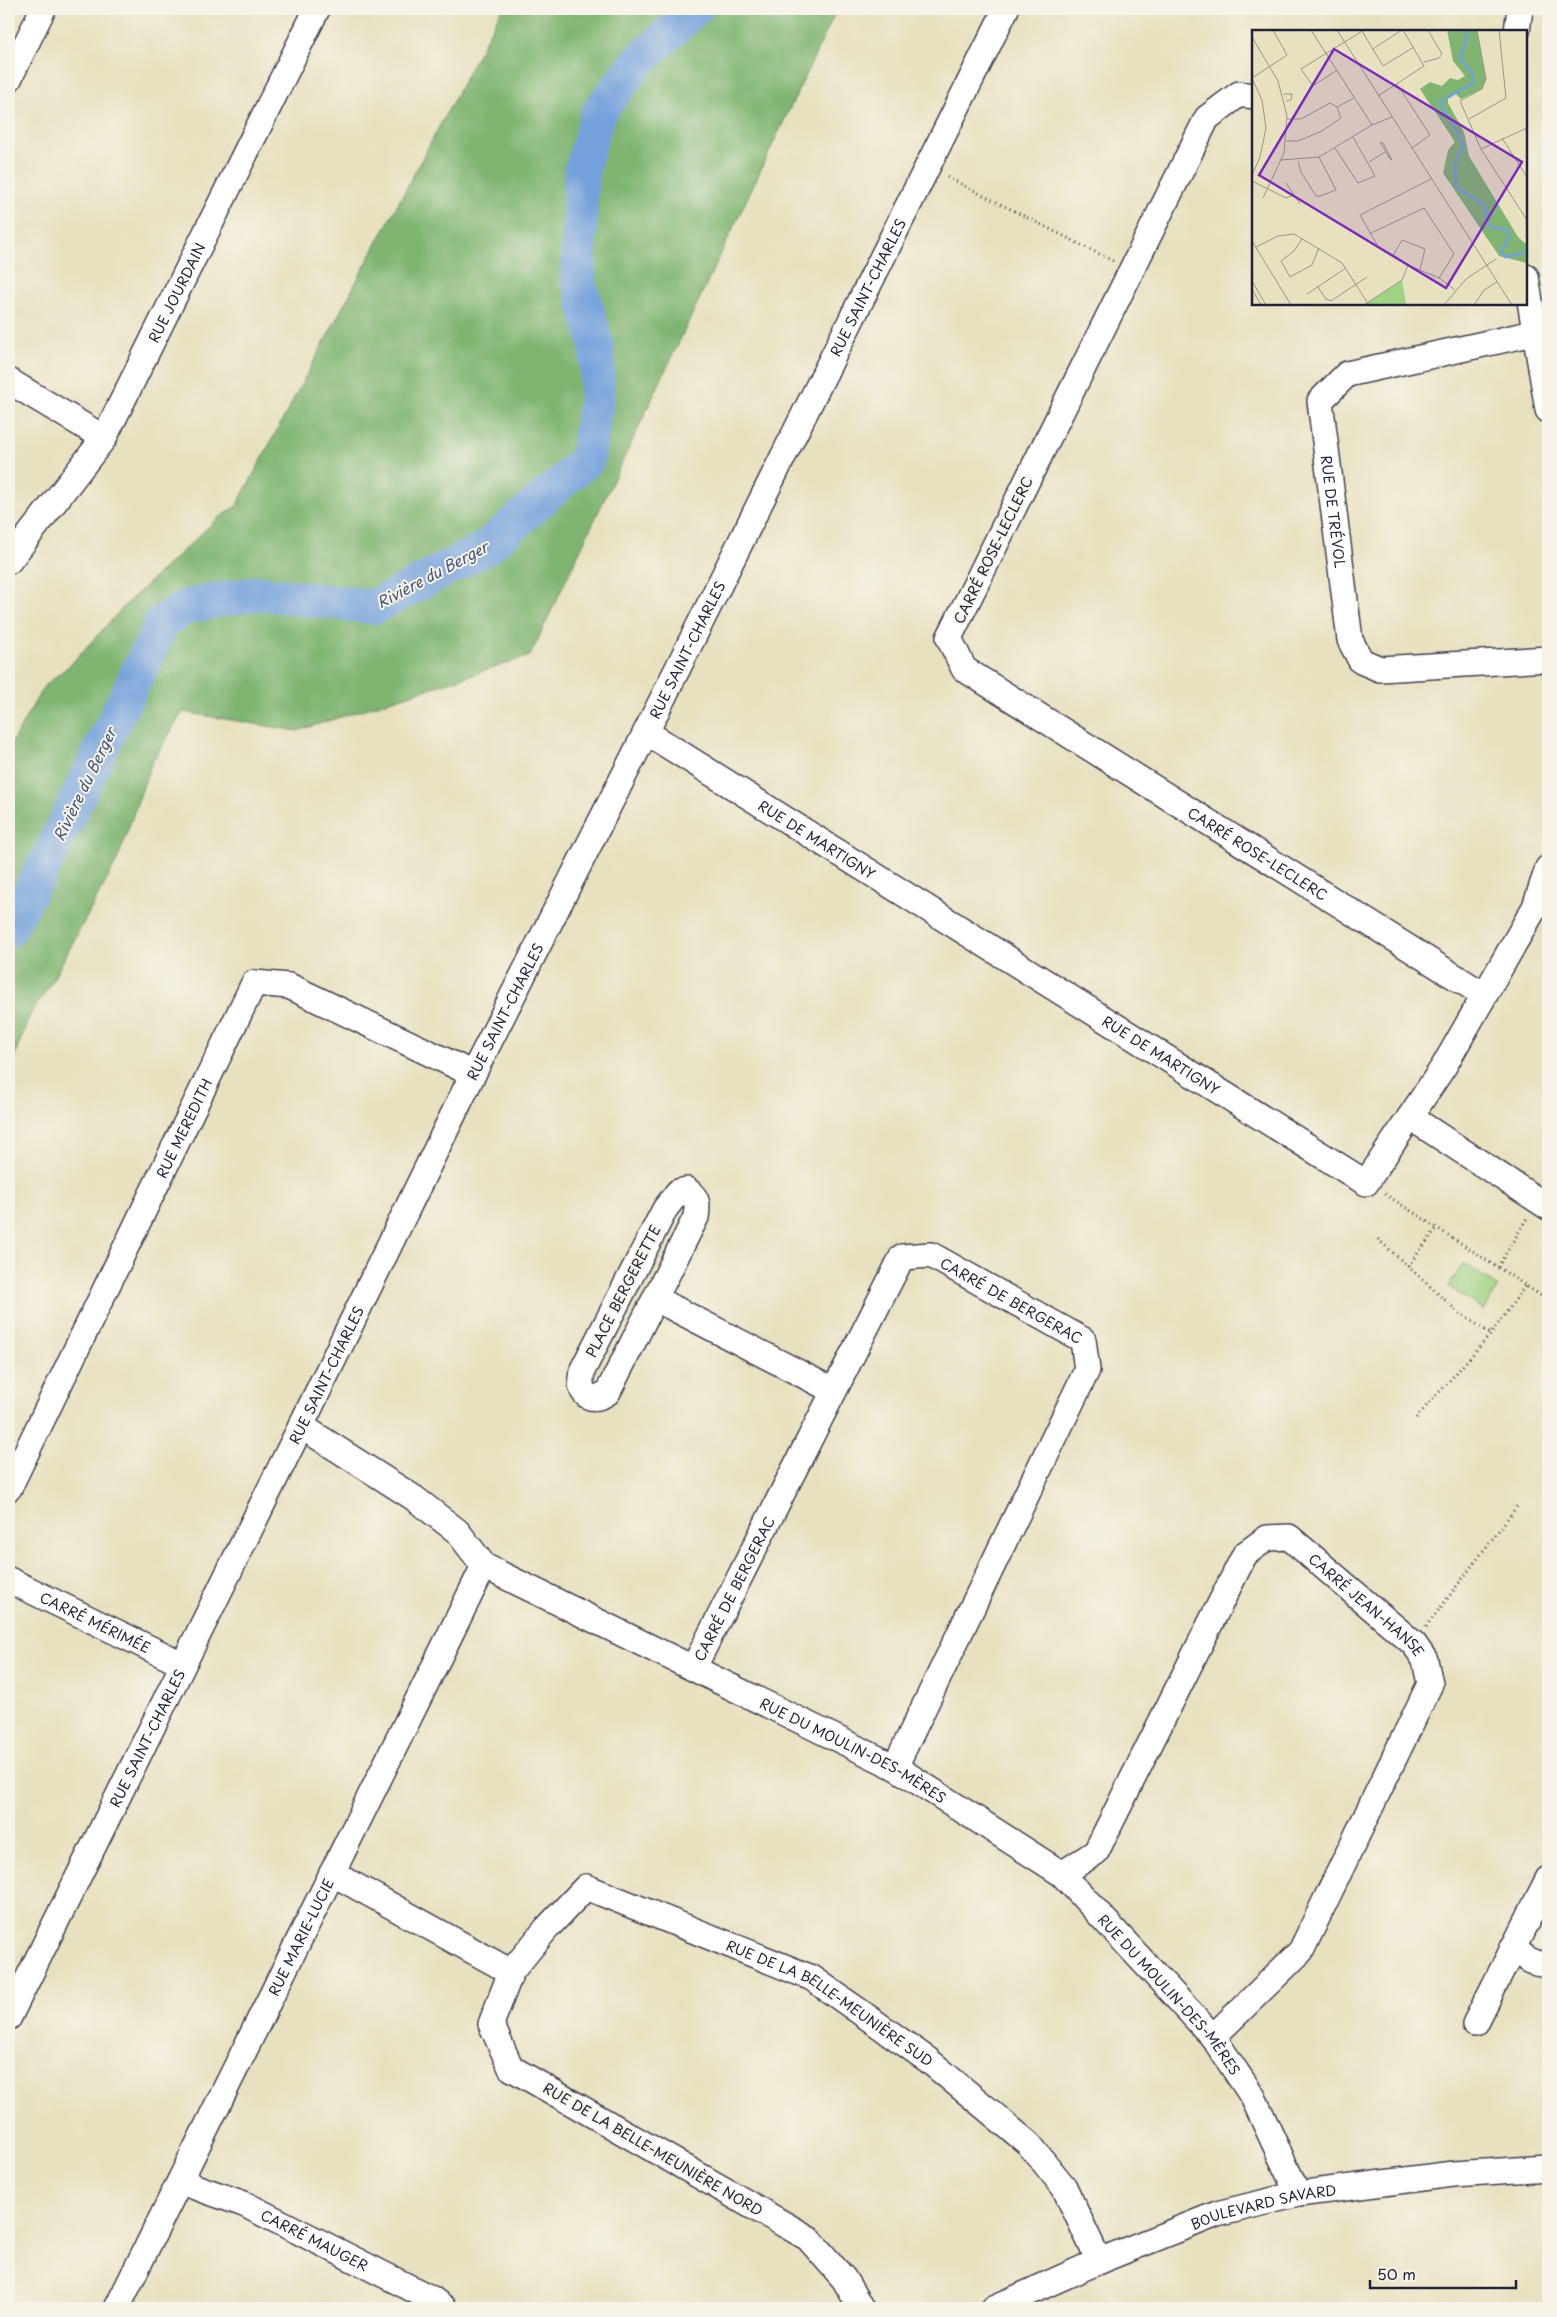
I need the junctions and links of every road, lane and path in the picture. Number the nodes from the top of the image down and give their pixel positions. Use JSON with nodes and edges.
{"nodes":[{"id":1,"x":43,"y":9,"type":"edge"},
{"id":2,"x":317,"y":9,"type":"edge"},
{"id":3,"x":1006,"y":9,"type":"edge"},
{"id":4,"x":1520,"y":9,"type":"edge"},
{"id":5,"x":1517,"y":30,"type":"edge"},
{"id":6,"x":9,"y":79,"type":"edge"},
{"id":7,"x":1252,"y":96,"type":"edge"},
{"id":8,"x":927,"y":168,"type":"junction"},
{"id":9,"x":1131,"y":270,"type":"junction"},
{"id":10,"x":1527,"y":284,"type":"edge"},
{"id":11,"x":1534,"y":333,"type":"junction"},
{"id":12,"x":9,"y":381,"type":"edge"},
{"id":13,"x":1548,"y":410,"type":"edge"},
{"id":14,"x":104,"y":438,"type":"junction"},
{"id":15,"x":9,"y":562,"type":"edge"},
{"id":16,"x":1548,"y":659,"type":"edge"},
{"id":17,"x":646,"y":732,"type":"junction"},
{"id":18,"x":1548,"y":868,"type":"edge"},
{"id":19,"x":1484,"y":995,"type":"junction"},
{"id":20,"x":473,"y":1074,"type":"junction"},
{"id":21,"x":1410,"y":1117,"type":"junction"},
{"id":22,"x":1382,"y":1192,"type":"dead end"},
{"id":23,"x":1543,"y":1204,"type":"edge"},
{"id":24,"x":1437,"y":1228,"type":"junction"},
{"id":25,"x":1378,"y":1239,"type":"dead end"},
{"id":26,"x":1408,"y":1266,"type":"junction"},
{"id":27,"x":1498,"y":1267,"type":"junction"},
{"id":28,"x":1526,"y":1285,"type":"junction"},
{"id":29,"x":656,"y":1299,"type":"junction"},
{"id":30,"x":1548,"y":1300,"type":"edge"},
{"id":31,"x":1491,"y":1334,"type":"junction"},
{"id":32,"x":834,"y":1391,"type":"junction"},
{"id":33,"x":1416,"y":1418,"type":"dead end"},
{"id":34,"x":301,"y":1426,"type":"junction"},
{"id":35,"x":9,"y":1488,"type":"edge"},
{"id":36,"x":1517,"y":1506,"type":"dead end"},
{"id":37,"x":484,"y":1566,"type":"junction"},
{"id":38,"x":9,"y":1580,"type":"edge"},
{"id":39,"x":1414,"y":1644,"type":"junction"},
{"id":40,"x":182,"y":1664,"type":"junction"},
{"id":41,"x":694,"y":1667,"type":"junction"},
{"id":42,"x":895,"y":1767,"type":"junction"},
{"id":43,"x":332,"y":1873,"type":"junction"},
{"id":44,"x":1062,"y":1874,"type":"junction"},
{"id":45,"x":1547,"y":1882,"type":"edge"},
{"id":46,"x":1514,"y":1947,"type":"junction"},
{"id":47,"x":1548,"y":1964,"type":"edge"},
{"id":48,"x":511,"y":1972,"type":"junction"},
{"id":49,"x":9,"y":2017,"type":"edge"},
{"id":50,"x":1475,"y":2024,"type":"dead end"},
{"id":51,"x":1213,"y":2037,"type":"junction"},
{"id":52,"x":1548,"y":2168,"type":"edge"},
{"id":53,"x":181,"y":2182,"type":"junction"},
{"id":54,"x":1298,"y":2194,"type":"junction"},
{"id":55,"x":1099,"y":2261,"type":"junction"},
{"id":56,"x":118,"y":2308,"type":"edge"},
{"id":57,"x":444,"y":2308,"type":"edge"},
{"id":58,"x":861,"y":2308,"type":"edge"},
{"id":59,"x":994,"y":2308,"type":"edge"}],
"edges":[{"from":1,"to":6,"type":"street"},
{"from":2,"to":14,"type":"street","name":"RUE JOURDAIN"},
{"from":3,"to":8,"type":"street","name":"RUE SAINT-CHARLES"},
{"from":4,"to":5,"type":"street"},
{"from":7,"to":9,"type":"street","name":"CARRÉ ROSE-LECLERC"},
{"from":8,"to":9,"type":"path"},
{"from":8,"to":17,"type":"street","name":"RUE SAINT-CHARLES"},
{"from":9,"to":19,"type":"street","name":"CARRÉ ROSE-LECLERC"},
{"from":10,"to":11,"type":"street"},
{"from":11,"to":13,"type":"street"},
{"from":11,"to":16,"type":"street","name":"RUE DE TRÉVOL"},
{"from":12,"to":14,"type":"street"},
{"from":14,"to":15,"type":"street","name":"RUE JOURDAIN"},
{"from":17,"to":20,"type":"street","name":"RUE SAINT-CHARLES"},
{"from":17,"to":21,"type":"street","name":"RUE DE MARTIGNY"},
{"from":18,"to":19,"type":"street","name":"RUE DE MARTIGNY"},
{"from":19,"to":21,"type":"street","name":"RUE DE MARTIGNY"},
{"from":20,"to":34,"type":"street","name":"RUE SAINT-CHARLES"},
{"from":20,"to":35,"type":"street","name":"RUE MEREDITH"},
{"from":21,"to":23,"type":"street"},
{"from":22,"to":24,"type":"path"},
{"from":23,"to":27,"type":"path"},
{"from":24,"to":26,"type":"path"},
{"from":24,"to":27,"type":"path"},
{"from":25,"to":26,"type":"path"},
{"from":26,"to":31,"type":"path"},
{"from":27,"to":28,"type":"path"},
{"from":28,"to":30,"type":"path"},
{"from":28,"to":31,"type":"path"},
{"from":29,"to":29,"type":"street","name":"PLACE BERGERETTE"},
{"from":29,"to":32,"type":"street"},
{"from":31,"to":33,"type":"path"},
{"from":32,"to":41,"type":"street","name":"CARRÉ DE BERGERAC"},
{"from":32,"to":42,"type":"street","name":"CARRÉ DE BERGERAC"},
{"from":34,"to":37,"type":"street","name":"RUE DU MOULIN-DES-MÈRES"},
{"from":34,"to":40,"type":"street","name":"RUE SAINT-CHARLES"},
{"from":36,"to":39,"type":"path"},
{"from":37,"to":41,"type":"street","name":"RUE DU MOULIN-DES-MÈRES"},
{"from":37,"to":43,"type":"street","name":"RUE MARIE-LUCIE"},
{"from":38,"to":40,"type":"street","name":"CARRÉ MÉRIMÉE"},
{"from":39,"to":44,"type":"street","name":"CARRÉ JEAN-HANSE"},
{"from":39,"to":51,"type":"street","name":"CARRÉ JEAN-HANSE"},
{"from":40,"to":49,"type":"street","name":"RUE SAINT-CHARLES"},
{"from":41,"to":42,"type":"street","name":"RUE DU MOULIN-DES-MÈRES"},
{"from":42,"to":44,"type":"street","name":"RUE DU MOULIN-DES-MÈRES"},
{"from":43,"to":48,"type":"street"},
{"from":43,"to":53,"type":"street","name":"RUE MARIE-LUCIE"},
{"from":44,"to":51,"type":"street","name":"RUE DU MOULIN-DES-MÈRES"},
{"from":45,"to":46,"type":"street"},
{"from":46,"to":47,"type":"street"},
{"from":46,"to":50,"type":"street"},
{"from":48,"to":55,"type":"street","name":"RUE DE LA BELLE-MEUNIÈRE SUD"},
{"from":48,"to":58,"type":"street","name":"RUE DE LA BELLE-MEUNIÈRE NORD"},
{"from":51,"to":54,"type":"street","name":"RUE DU MOULIN-DES-MÈRES"},
{"from":52,"to":54,"type":"street","name":"BOULEVARD SAVARD"},
{"from":53,"to":56,"type":"street","name":"RUE MARIE-LUCIE"},
{"from":53,"to":57,"type":"street","name":"CARRÉ MAUGER"},
{"from":54,"to":55,"type":"street","name":"BOULEVARD SAVARD"},
{"from":55,"to":59,"type":"street","name":"BOULEVARD SAVARD"}]}
